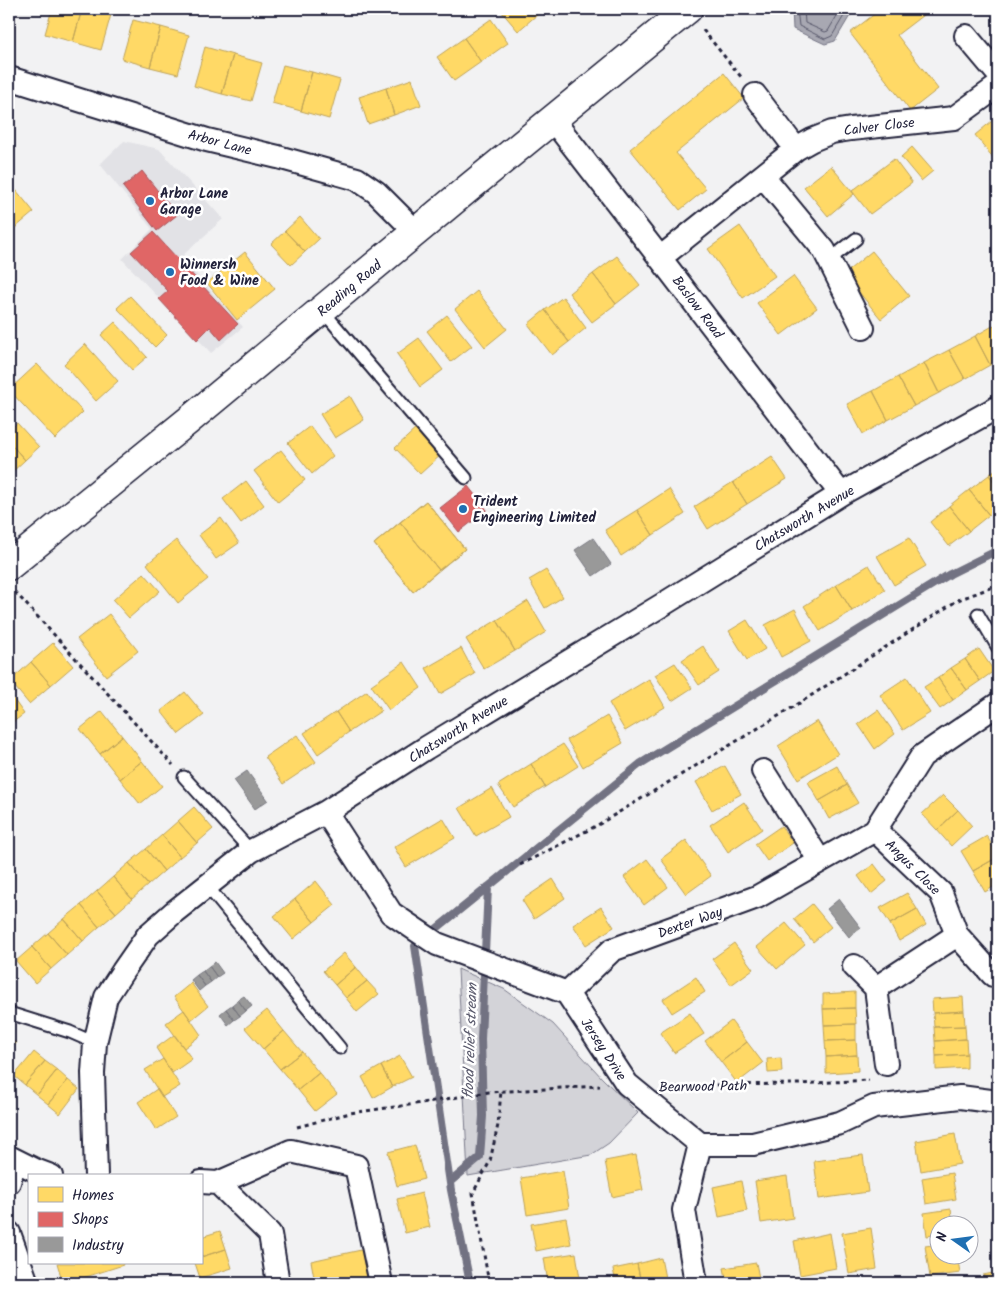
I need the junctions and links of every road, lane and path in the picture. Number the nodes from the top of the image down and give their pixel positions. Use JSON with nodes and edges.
{"nodes":[{"id":1,"x":695,"y":18,"type":"edge"},
{"id":2,"x":966,"y":36,"type":"dead end"},
{"id":3,"x":998,"y":74,"type":"edge"},
{"id":4,"x":9,"y":78,"type":"edge"},
{"id":5,"x":998,"y":86,"type":"edge"},
{"id":6,"x":755,"y":95,"type":"joint"},
{"id":7,"x":553,"y":120,"type":"junction"},
{"id":8,"x":796,"y":149,"type":"junction"},
{"id":9,"x":764,"y":176,"type":"junction"},
{"id":10,"x":416,"y":232,"type":"junction"},
{"id":11,"x":856,"y":239,"type":"dead end"},
{"id":12,"x":660,"y":258,"type":"junction"},
{"id":13,"x":829,"y":260,"type":"junction"},
{"id":14,"x":322,"y":310,"type":"junction"},
{"id":15,"x":863,"y":328,"type":"dead end"},
{"id":16,"x":998,"y":407,"type":"edge"},
{"id":17,"x":466,"y":478,"type":"dead end"},
{"id":18,"x":840,"y":494,"type":"junction"},
{"id":19,"x":9,"y":566,"type":"edge"},
{"id":20,"x":998,"y":585,"type":"edge"},
{"id":21,"x":15,"y":592,"type":"dead end"},
{"id":22,"x":978,"y":614,"type":"dead end"},
{"id":23,"x":998,"y":648,"type":"edge"},
{"id":24,"x":998,"y":704,"type":"edge"},
{"id":25,"x":763,"y":771,"type":"dead end"},
{"id":26,"x":184,"y":777,"type":"joint"},
{"id":27,"x":326,"y":812,"type":"junction"},
{"id":28,"x":875,"y":830,"type":"junction"},
{"id":29,"x":251,"y":851,"type":"junction"},
{"id":30,"x":820,"y":862,"type":"junction"},
{"id":31,"x":520,"y":865,"type":"dead end"},
{"id":32,"x":207,"y":886,"type":"junction"},
{"id":33,"x":957,"y":935,"type":"junction"},
{"id":34,"x":854,"y":966,"type":"dead end"},
{"id":35,"x":998,"y":972,"type":"edge"},
{"id":36,"x":876,"y":988,"type":"junction"},
{"id":37,"x":566,"y":993,"type":"junction"},
{"id":38,"x":9,"y":1013,"type":"edge"},
{"id":39,"x":94,"y":1043,"type":"junction"},
{"id":40,"x":340,"y":1048,"type":"dead end"},
{"id":41,"x":879,"y":1072,"type":"joint"},
{"id":42,"x":998,"y":1075,"type":"edge"},
{"id":43,"x":988,"y":1076,"type":"dead end"},
{"id":44,"x":627,"y":1084,"type":"junction"},
{"id":45,"x":501,"y":1091,"type":"junction"},
{"id":46,"x":998,"y":1102,"type":"edge"},
{"id":47,"x":409,"y":1105,"type":"dead end"},
{"id":48,"x":700,"y":1144,"type":"junction"},
{"id":49,"x":11,"y":1166,"type":"edge"},
{"id":50,"x":46,"y":1174,"type":"edge"},
{"id":51,"x":96,"y":1174,"type":"edge"},
{"id":52,"x":210,"y":1182,"type":"edge"},
{"id":53,"x":9,"y":1233,"type":"edge"},
{"id":54,"x":27,"y":1283,"type":"edge"},
{"id":55,"x":278,"y":1283,"type":"edge"},
{"id":56,"x":381,"y":1283,"type":"edge"},
{"id":57,"x":489,"y":1283,"type":"edge"},
{"id":58,"x":696,"y":1283,"type":"edge"}],
"edges":[{"from":1,"to":6,"type":"path"},
{"from":1,"to":7,"type":"main road","name":"Reading Road"},
{"from":2,"to":3,"type":"street"},
{"from":4,"to":10,"type":"street","name":"Arbor Lane"},
{"from":5,"to":8,"type":"street","name":"Calver Close"},
{"from":6,"to":8,"type":"street"},
{"from":7,"to":10,"type":"main road","name":"Reading Road"},
{"from":7,"to":12,"type":"street","name":"Baslow Road"},
{"from":8,"to":9,"type":"street","name":"Calver Close"},
{"from":9,"to":12,"type":"street","name":"Calver Close"},
{"from":9,"to":13,"type":"street"},
{"from":10,"to":14,"type":"main road","name":"Reading Road"},
{"from":11,"to":13,"type":"lane"},
{"from":12,"to":18,"type":"street","name":"Baslow Road"},
{"from":13,"to":15,"type":"street"},
{"from":14,"to":17,"type":"lane"},
{"from":14,"to":19,"type":"main road","name":"Reading Road"},
{"from":16,"to":18,"type":"street","name":"Chatsworth Avenue"},
{"from":18,"to":27,"type":"street","name":"Chatsworth Avenue"},
{"from":20,"to":31,"type":"path"},
{"from":21,"to":26,"type":"path"},
{"from":22,"to":23,"type":"lane"},
{"from":24,"to":28,"type":"street","name":"Dexter Way"},
{"from":25,"to":30,"type":"street"},
{"from":26,"to":29,"type":"lane"},
{"from":27,"to":29,"type":"street","name":"Chatsworth Avenue"},
{"from":27,"to":37,"type":"street"},
{"from":28,"to":30,"type":"street","name":"Dexter Way"},
{"from":28,"to":33,"type":"street","name":"Angus Close"},
{"from":29,"to":32,"type":"street","name":"Chatsworth Avenue"},
{"from":30,"to":37,"type":"street","name":"Dexter Way"},
{"from":32,"to":39,"type":"street","name":"Chatsworth Avenue"},
{"from":32,"to":40,"type":"lane"},
{"from":33,"to":35,"type":"street","name":"Angus Close"},
{"from":33,"to":36,"type":"street"},
{"from":34,"to":36,"type":"street"},
{"from":36,"to":41,"type":"street"},
{"from":37,"to":44,"type":"street","name":"Jersey Drive"},
{"from":38,"to":39,"type":"lane"},
{"from":39,"to":51,"type":"street","name":"Chatsworth Avenue"},
{"from":41,"to":44,"type":"path","name":"Bearwood Path"},
{"from":42,"to":43,"type":"path"},
{"from":44,"to":45,"type":"path","name":"Bearwood Path"},
{"from":44,"to":48,"type":"street","name":"Jersey Drive"},
{"from":45,"to":47,"type":"path","name":"Bearwood Path"},
{"from":45,"to":57,"type":"path"},
{"from":46,"to":48,"type":"street"},
{"from":48,"to":58,"type":"street"},
{"from":49,"to":50,"type":"street"},
{"from":52,"to":55,"type":"street"},
{"from":52,"to":56,"type":"street"},
{"from":53,"to":54,"type":"street"}]}
